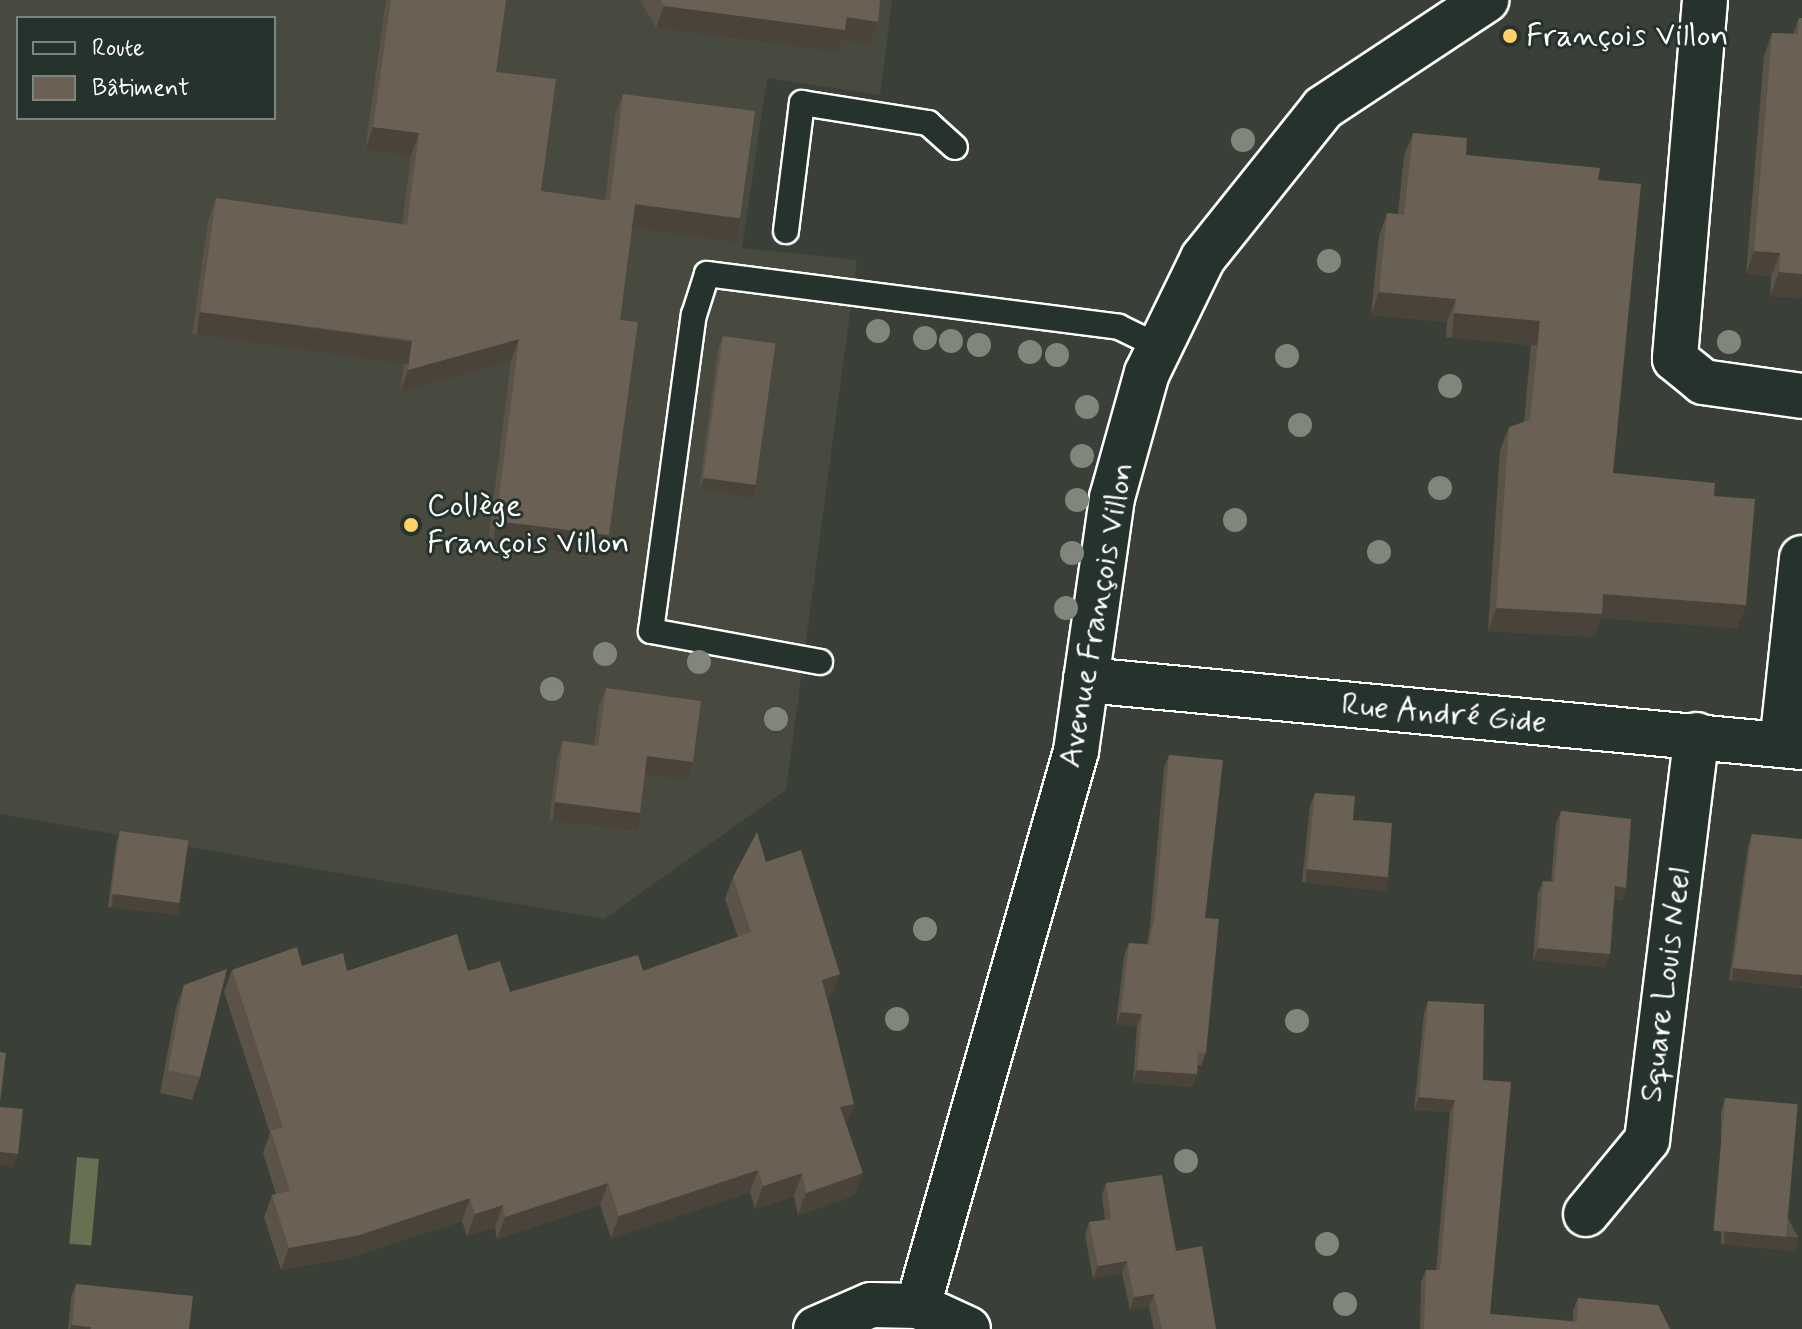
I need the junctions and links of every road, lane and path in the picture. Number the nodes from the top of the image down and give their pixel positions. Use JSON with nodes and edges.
{"nodes":[{"id":1,"x":1486,"y":0,"type":"edge"},
{"id":2,"x":1705,"y":0,"type":"edge"},
{"id":3,"x":955,"y":147,"type":"dead end"},
{"id":4,"x":786,"y":231,"type":"dead end"},
{"id":5,"x":1160,"y":347,"type":"junction"},
{"id":6,"x":1802,"y":396,"type":"edge"},
{"id":7,"x":1802,"y":558,"type":"edge"},
{"id":8,"x":820,"y":662,"type":"dead end"},
{"id":9,"x":1086,"y":680,"type":"junction"},
{"id":10,"x":1697,"y":735,"type":"junction"},
{"id":11,"x":1792,"y":746,"type":"edge"},
{"id":12,"x":1586,"y":1214,"type":"dead end"},
{"id":13,"x":918,"y":1306,"type":"junction"},
{"id":14,"x":816,"y":1329,"type":"edge"},
{"id":15,"x":968,"y":1329,"type":"edge"}],
"edges":[{"from":1,"to":5,"type":"street","name":"Avenue François Villon"},
{"from":2,"to":6,"type":"street"},
{"from":3,"to":4,"type":"lane"},
{"from":5,"to":8,"type":"lane"},
{"from":5,"to":9,"type":"street","name":"Avenue François Villon"},
{"from":7,"to":11,"type":"street"},
{"from":9,"to":10,"type":"street","name":"Rue André Gide"},
{"from":9,"to":13,"type":"street","name":"Avenue François Villon"},
{"from":10,"to":11,"type":"street","name":"Rue André Gide"},
{"from":10,"to":12,"type":"street","name":"Square Louis Neel"},
{"from":13,"to":14,"type":"street"},
{"from":13,"to":15,"type":"street"}]}
